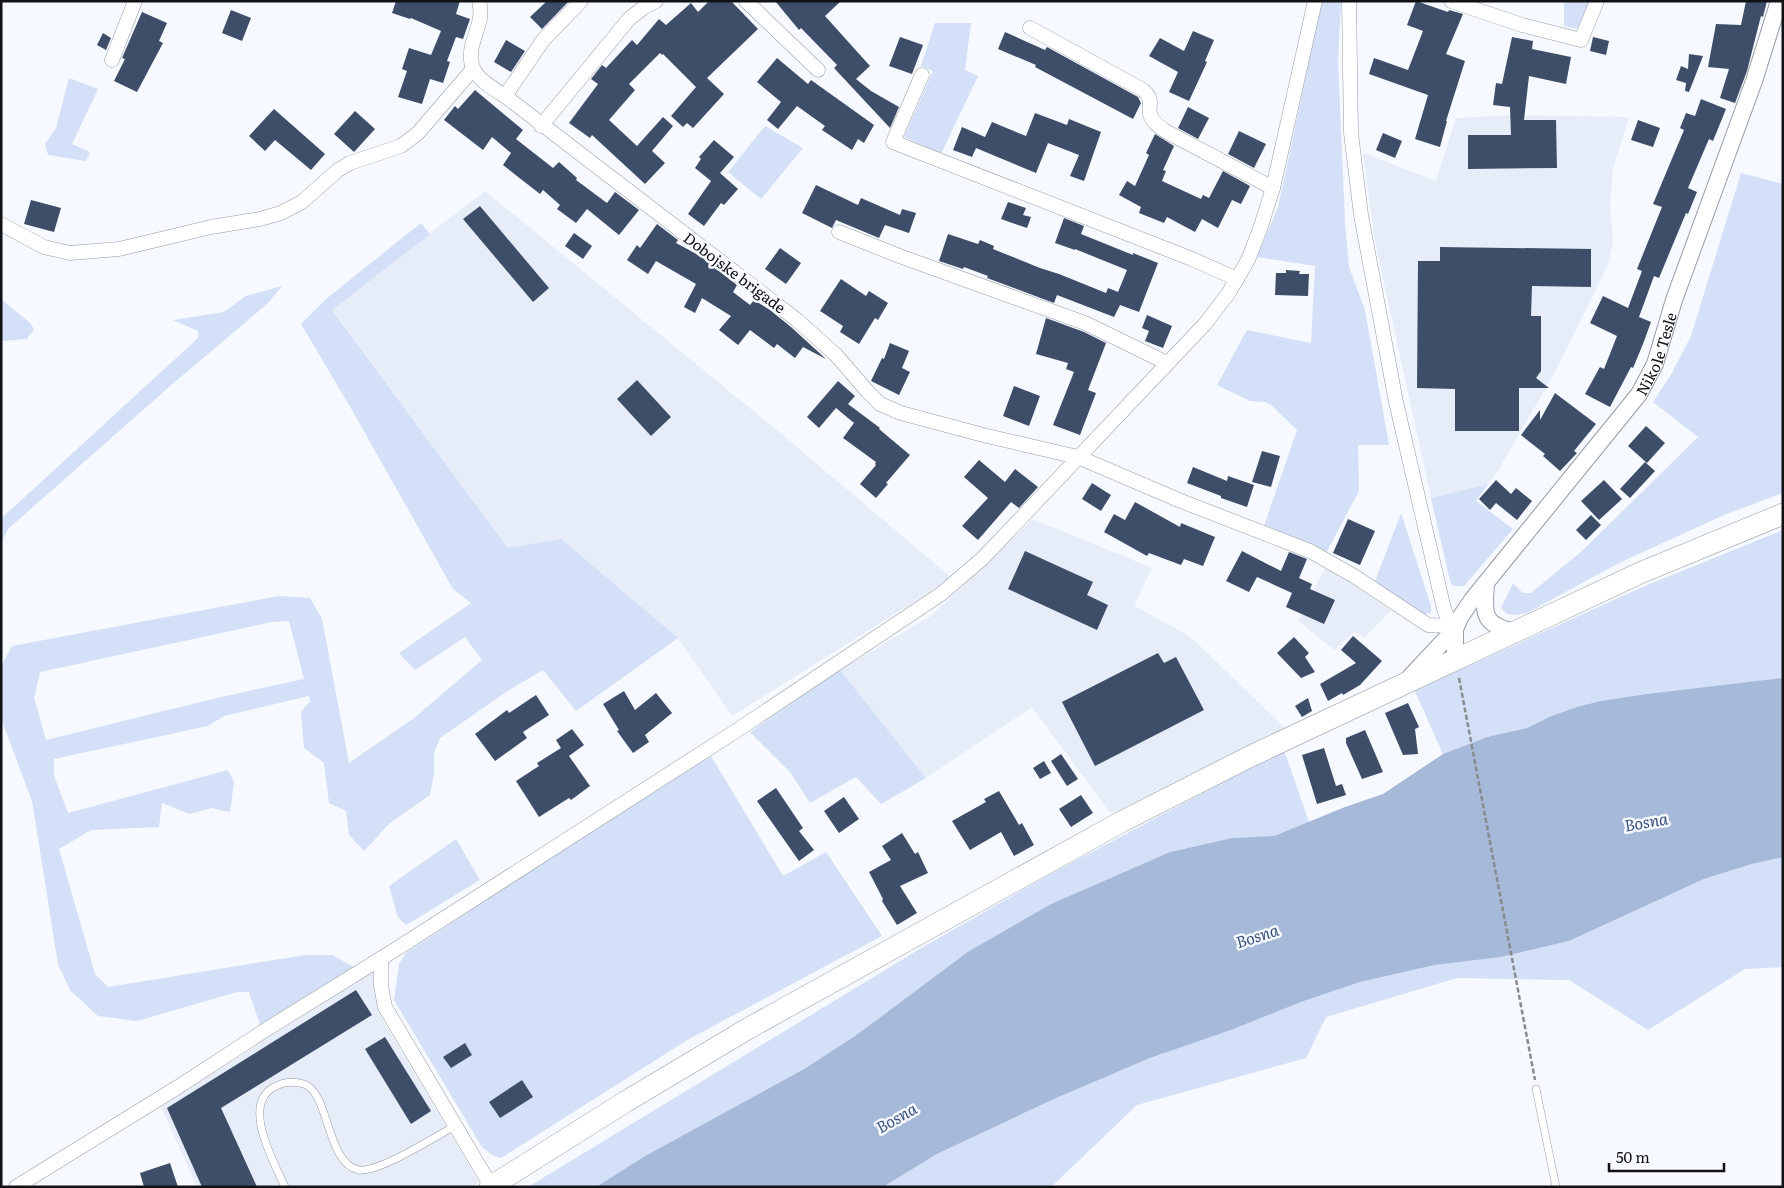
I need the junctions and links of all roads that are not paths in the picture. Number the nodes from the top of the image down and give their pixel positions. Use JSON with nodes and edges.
{"nodes":[{"id":1,"x":135,"y":1,"type":"edge"},
{"id":2,"x":479,"y":1,"type":"edge"},
{"id":3,"x":581,"y":1,"type":"edge"},
{"id":4,"x":656,"y":1,"type":"edge"},
{"id":5,"x":746,"y":1,"type":"edge"},
{"id":6,"x":1315,"y":1,"type":"edge"},
{"id":7,"x":1349,"y":1,"type":"edge"},
{"id":8,"x":1451,"y":1,"type":"edge"},
{"id":9,"x":1597,"y":1,"type":"edge"},
{"id":10,"x":1780,"y":1,"type":"edge"},
{"id":11,"x":1030,"y":28,"type":"dead end"},
{"id":12,"x":112,"y":60,"type":"dead end"},
{"id":13,"x":473,"y":69,"type":"junction"},
{"id":14,"x":818,"y":70,"type":"dead end"},
{"id":15,"x":922,"y":74,"type":"dead end"},
{"id":16,"x":505,"y":96,"type":"junction"},
{"id":17,"x":541,"y":126,"type":"junction"},
{"id":18,"x":1273,"y":188,"type":"junction"},
{"id":19,"x":1,"y":224,"type":"edge"},
{"id":20,"x":839,"y":232,"type":"dead end"},
{"id":21,"x":1237,"y":279,"type":"junction"},
{"id":22,"x":1167,"y":363,"type":"junction"},
{"id":23,"x":1078,"y":457,"type":"junction"},
{"id":24,"x":1783,"y":514,"type":"edge"},
{"id":25,"x":1486,"y":583,"type":"junction"},
{"id":26,"x":1453,"y":628,"type":"junction"},
{"id":27,"x":1514,"y":632,"type":"junction"},
{"id":28,"x":1456,"y":660,"type":"junction"},
{"id":29,"x":1402,"y":685,"type":"junction"},
{"id":30,"x":381,"y":959,"type":"junction"},
{"id":31,"x":1536,"y":1089,"type":"road end"},
{"id":32,"x":455,"y":1126,"type":"junction"},
{"id":33,"x":491,"y":1186,"type":"edge"},
{"id":34,"x":16,"y":1187,"type":"edge"},
{"id":35,"x":284,"y":1187,"type":"edge"},
{"id":36,"x":1556,"y":1187,"type":"edge"}],
"edges":[{"from":1,"to":12,"type":"street"},
{"from":2,"to":13,"type":"street"},
{"from":3,"to":16,"type":"street"},
{"from":4,"to":17,"type":"street"},
{"from":5,"to":14,"type":"street"},
{"from":6,"to":18,"type":"street"},
{"from":7,"to":26,"type":"street"},
{"from":8,"to":9,"type":"street"},
{"from":10,"to":25,"type":"street","name":"Nikole Tesle"},
{"from":11,"to":18,"type":"street"},
{"from":13,"to":16,"type":"street","name":"Dobojske brigade"},
{"from":13,"to":19,"type":"street"},
{"from":15,"to":21,"type":"street"},
{"from":16,"to":17,"type":"street","name":"Dobojske brigade"},
{"from":17,"to":23,"type":"street","name":"Dobojske brigade"},
{"from":18,"to":21,"type":"street"},
{"from":20,"to":22,"type":"street"},
{"from":21,"to":22,"type":"street"},
{"from":22,"to":23,"type":"street"},
{"from":23,"to":26,"type":"street","name":"Dobojske brigade"},
{"from":23,"to":30,"type":"street"},
{"from":24,"to":27,"type":"main road"},
{"from":25,"to":26,"type":"street","name":"Nikole Tesle"},
{"from":25,"to":27,"type":"street"},
{"from":26,"to":28,"type":"street"},
{"from":26,"to":29,"type":"street","name":"Nikole Tesle"},
{"from":27,"to":28,"type":"main road"},
{"from":28,"to":29,"type":"main road"},
{"from":29,"to":33,"type":"main road"},
{"from":30,"to":32,"type":"street"},
{"from":30,"to":34,"type":"street"},
{"from":31,"to":36,"type":"lane"},
{"from":32,"to":33,"type":"street"},
{"from":32,"to":35,"type":"lane"}]}
